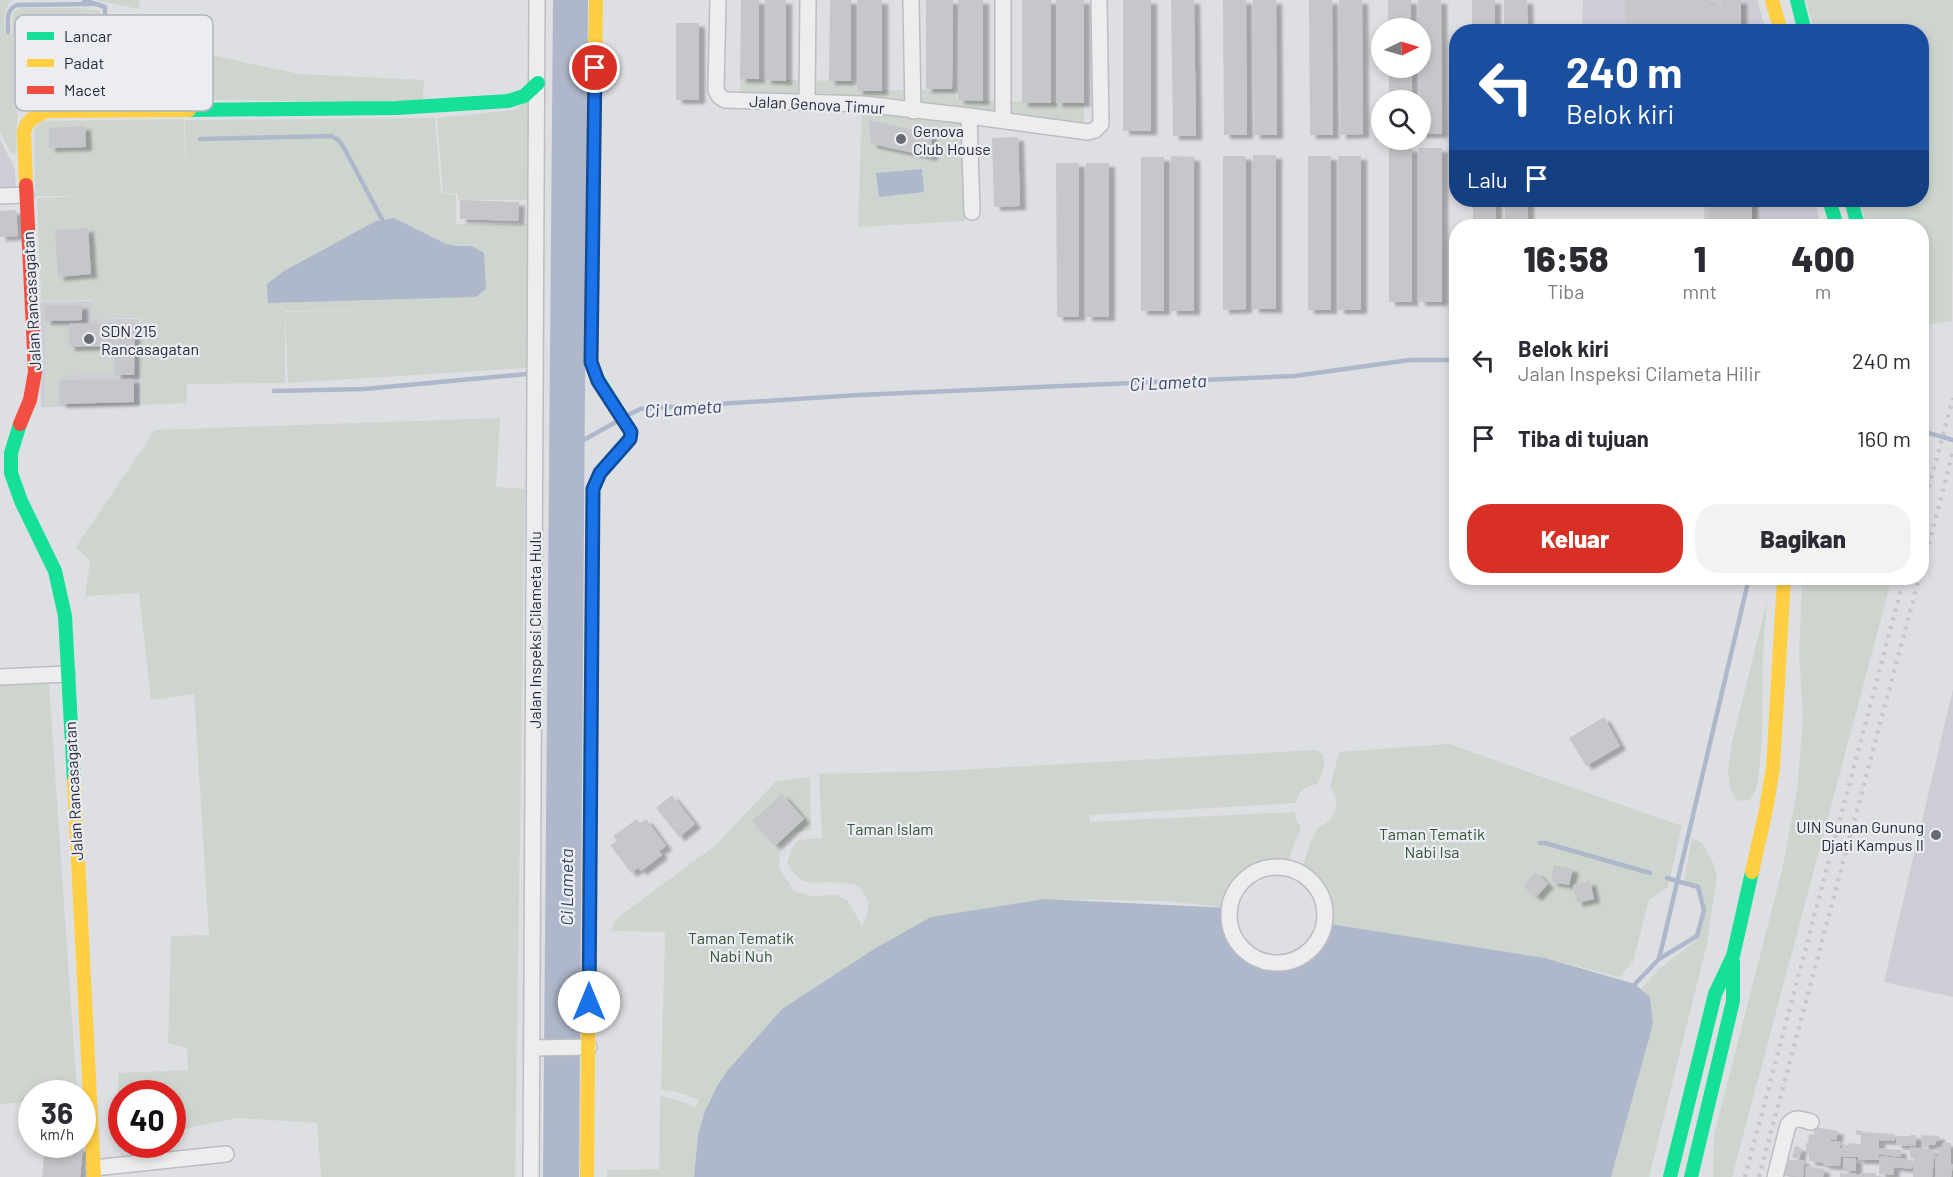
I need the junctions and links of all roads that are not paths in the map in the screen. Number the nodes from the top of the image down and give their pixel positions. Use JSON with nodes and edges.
{"nodes":[{"id":1,"x":537,"y":0,"type":"edge"},
{"id":2,"x":596,"y":0,"type":"edge"},
{"id":3,"x":718,"y":0,"type":"edge"},
{"id":4,"x":808,"y":0,"type":"edge"},
{"id":5,"x":911,"y":0,"type":"edge"},
{"id":6,"x":1003,"y":0,"type":"edge"},
{"id":7,"x":1099,"y":0,"type":"edge"},
{"id":8,"x":1772,"y":0,"type":"edge"},
{"id":9,"x":1797,"y":0,"type":"edge"},
{"id":10,"x":1779,"y":24,"type":"edge"},
{"id":11,"x":1803,"y":24,"type":"edge"},
{"id":12,"x":538,"y":83,"type":"junction"},
{"id":13,"x":807,"y":103,"type":"junction"},
{"id":14,"x":213,"y":110,"type":"edge"},
{"id":15,"x":46,"y":111,"type":"edge"},
{"id":16,"x":913,"y":111,"type":"junction"},
{"id":17,"x":969,"y":116,"type":"junction"},
{"id":18,"x":1003,"y":120,"type":"junction"},
{"id":19,"x":26,"y":195,"type":"junction"},
{"id":20,"x":0,"y":196,"type":"edge"},
{"id":21,"x":972,"y":212,"type":"dead end"},
{"id":22,"x":1784,"y":585,"type":"edge"},
{"id":23,"x":67,"y":674,"type":"junction"},
{"id":24,"x":0,"y":677,"type":"edge"},
{"id":25,"x":1319,"y":892,"type":"joint"},
{"id":26,"x":1733,"y":956,"type":"junction"},
{"id":27,"x":537,"y":1048,"type":"junction"},
{"id":28,"x":584,"y":1048,"type":"junction"},
{"id":29,"x":1811,"y":1122,"type":"dead end"},
{"id":30,"x":226,"y":1154,"type":"dead end"},
{"id":31,"x":94,"y":1172,"type":"edge"},
{"id":32,"x":531,"y":1177,"type":"edge"},
{"id":33,"x":587,"y":1177,"type":"edge"},
{"id":34,"x":1670,"y":1177,"type":"edge"},
{"id":35,"x":1691,"y":1177,"type":"edge"},
{"id":36,"x":1775,"y":1177,"type":"edge"}],
"edges":[{"from":1,"to":12,"type":"street"},
{"from":2,"to":28,"type":"street"},
{"from":3,"to":13,"type":"street","name":"Jalan Genova Timur"},
{"from":4,"to":13,"type":"street"},
{"from":5,"to":16,"type":"street"},
{"from":6,"to":18,"type":"street"},
{"from":7,"to":18,"type":"street","name":"Jalan Genova Timur"},
{"from":8,"to":10,"type":"street"},
{"from":9,"to":11,"type":"street"},
{"from":12,"to":14,"type":"street","name":"Jalan Rancasagatan"},
{"from":12,"to":27,"type":"street","name":"Jalan Inspeksi Cilameta Hulu"},
{"from":13,"to":16,"type":"street","name":"Jalan Genova Timur"},
{"from":15,"to":19,"type":"street","name":"Jalan Rancasagatan"},
{"from":16,"to":17,"type":"street","name":"Jalan Genova Timur"},
{"from":17,"to":18,"type":"street","name":"Jalan Genova Timur"},
{"from":17,"to":21,"type":"street"},
{"from":19,"to":20,"type":"street"},
{"from":19,"to":23,"type":"street","name":"Jalan Rancasagatan"},
{"from":22,"to":26,"type":"street"},
{"from":23,"to":24,"type":"street"},
{"from":23,"to":31,"type":"street","name":"Jalan Rancasagatan"},
{"from":25,"to":25,"type":"street"},
{"from":26,"to":34,"type":"street"},
{"from":26,"to":35,"type":"street"},
{"from":27,"to":28,"type":"street"},
{"from":27,"to":32,"type":"street","name":"Jalan Inspeksi Cilameta Hulu"},
{"from":28,"to":33,"type":"street"},
{"from":29,"to":36,"type":"street"},
{"from":30,"to":31,"type":"street"}]}
